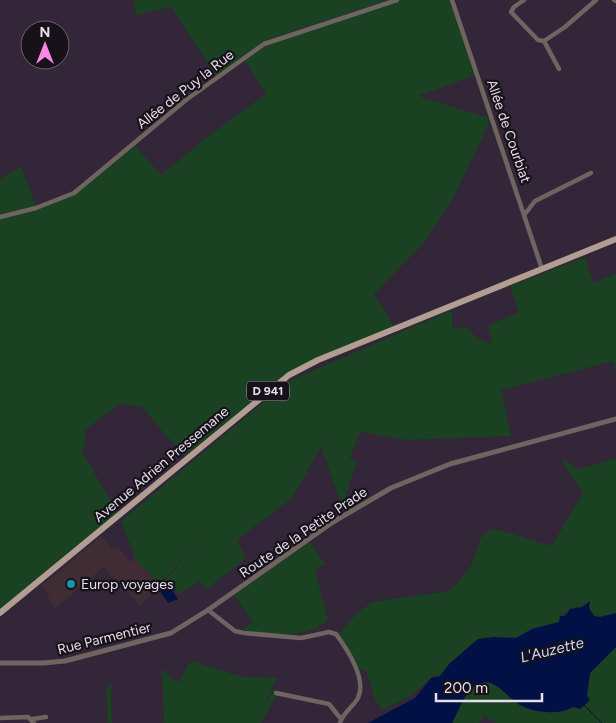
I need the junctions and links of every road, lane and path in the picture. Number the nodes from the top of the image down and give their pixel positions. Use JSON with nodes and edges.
{"nodes":[{"id":1,"x":397,"y":0,"type":"edge"},
{"id":2,"x":452,"y":0,"type":"edge"},
{"id":3,"x":524,"y":0,"type":"edge"},
{"id":4,"x":596,"y":0,"type":"edge"},
{"id":5,"x":544,"y":42,"type":"junction"},
{"id":6,"x":559,"y":69,"type":"dead end"},
{"id":7,"x":591,"y":173,"type":"dead end"},
{"id":8,"x":525,"y":214,"type":"junction"},
{"id":9,"x":0,"y":217,"type":"edge"},
{"id":10,"x":616,"y":239,"type":"edge"},
{"id":11,"x":542,"y":269,"type":"junction"},
{"id":12,"x":616,"y":419,"type":"edge"},
{"id":13,"x":208,"y":610,"type":"junction"},
{"id":14,"x":0,"y":613,"type":"edge"},
{"id":15,"x":0,"y":663,"type":"edge"},
{"id":16,"x":276,"y":693,"type":"dead end"},
{"id":17,"x":46,"y":717,"type":"dead end"},
{"id":18,"x":0,"y":718,"type":"edge"},
{"id":19,"x":33,"y":721,"type":"edge"},
{"id":20,"x":341,"y":721,"type":"edge"}],
"edges":[{"from":1,"to":9,"type":"street","name":"Allée de Puy la Rue"},
{"from":2,"to":8,"type":"street","name":"Allée de Courbiat"},
{"from":3,"to":5,"type":"street"},
{"from":4,"to":5,"type":"street"},
{"from":5,"to":6,"type":"street"},
{"from":7,"to":8,"type":"street"},
{"from":8,"to":11,"type":"street","name":"Allée de Courbiat"},
{"from":10,"to":11,"type":"main road","number":"D 941"},
{"from":11,"to":14,"type":"main road","name":"Avenue Adrien Pressemane","number":"D 941"},
{"from":12,"to":13,"type":"street","name":"Route de la Petite Prade"},
{"from":13,"to":15,"type":"street","name":"Rue Parmentier"},
{"from":13,"to":20,"type":"street"},
{"from":16,"to":20,"type":"street"},
{"from":17,"to":19,"type":"street"},
{"from":18,"to":19,"type":"street"}]}
